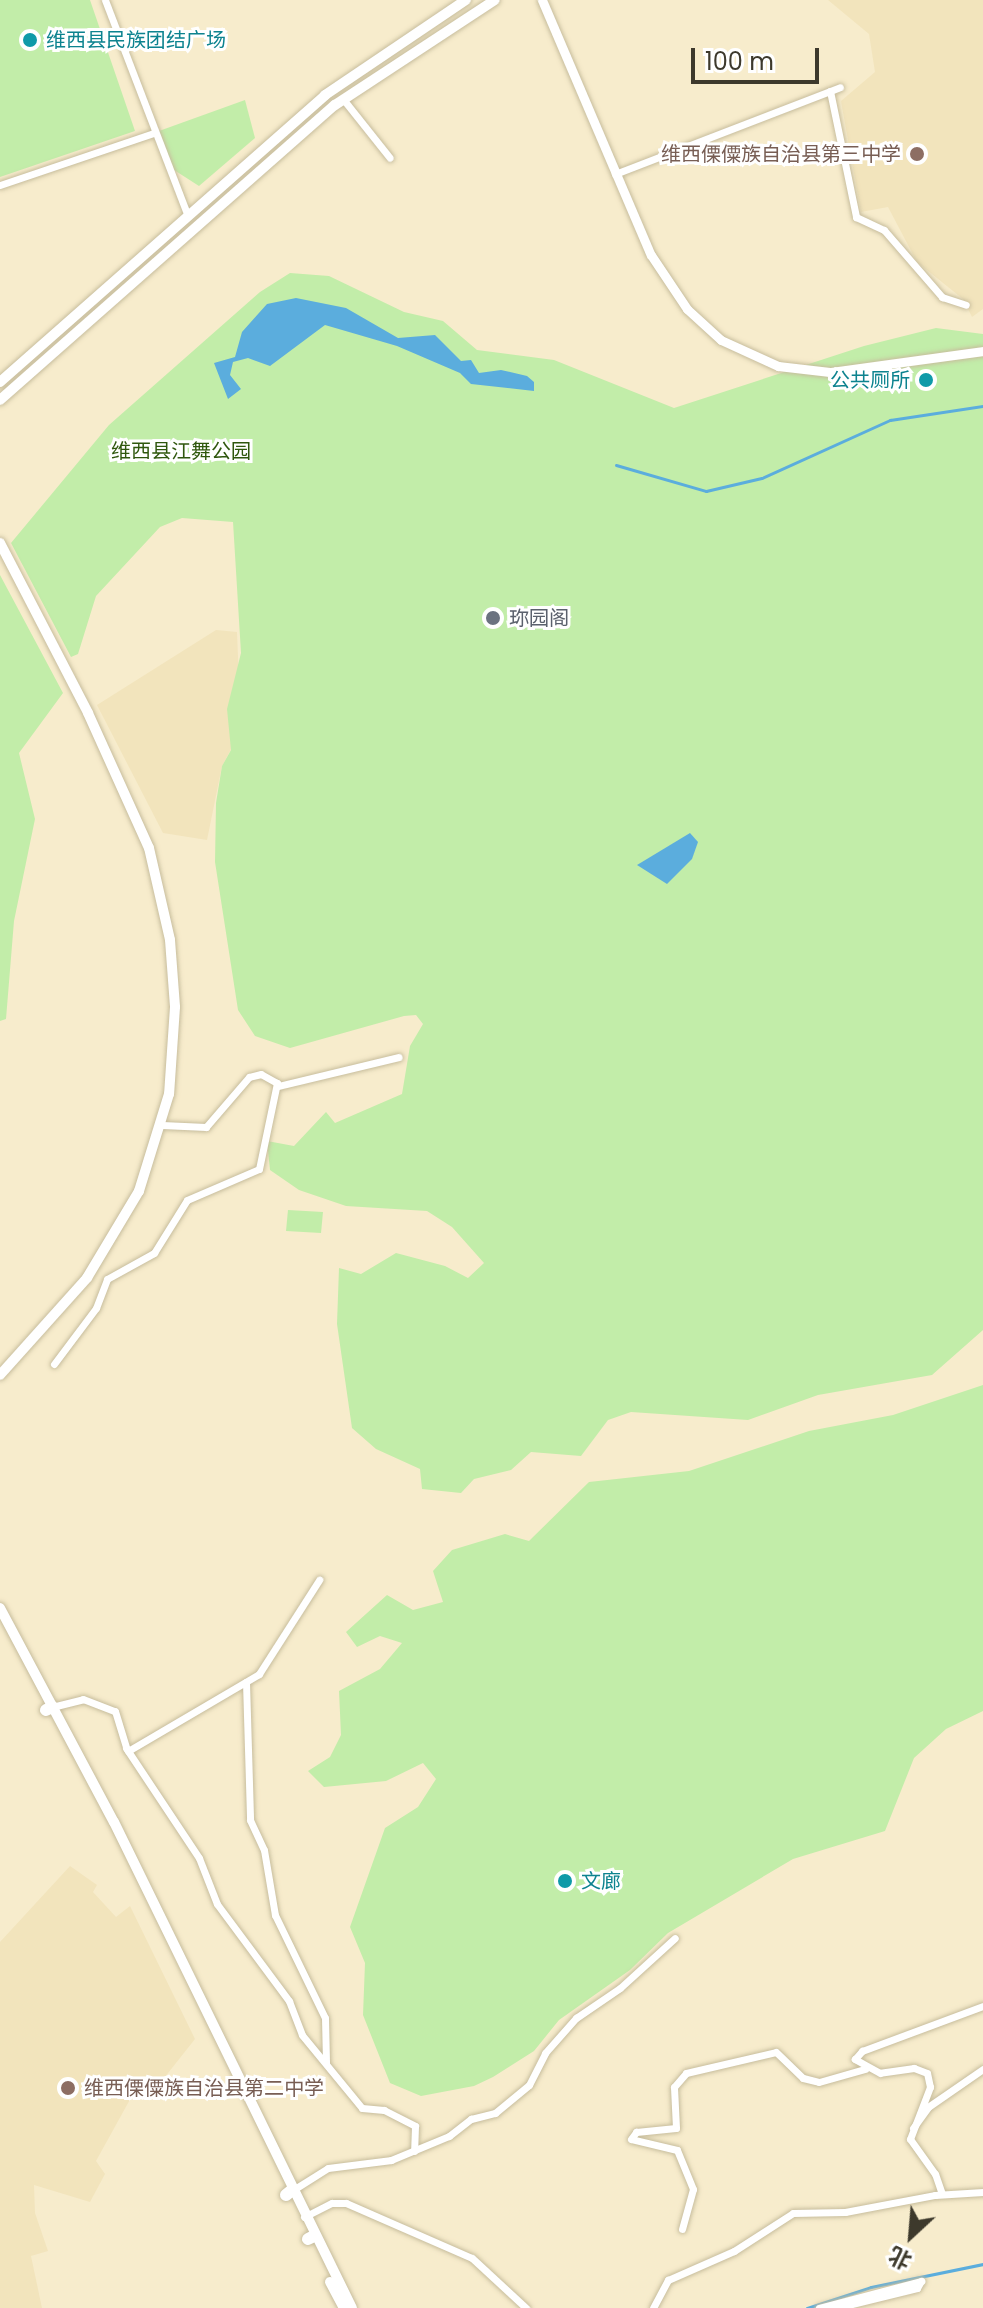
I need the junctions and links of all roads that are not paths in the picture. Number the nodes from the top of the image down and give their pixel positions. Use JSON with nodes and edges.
{"nodes":[{"id":1,"x":105,"y":0,"type":"edge"},
{"id":2,"x":466,"y":0,"type":"edge"},
{"id":3,"x":495,"y":0,"type":"edge"},
{"id":4,"x":542,"y":0,"type":"edge"},
{"id":5,"x":840,"y":87,"type":"dead end"},
{"id":6,"x":830,"y":91,"type":"junction"},
{"id":7,"x":343,"y":99,"type":"junction"},
{"id":8,"x":154,"y":133,"type":"junction"},
{"id":9,"x":390,"y":158,"type":"dead end"},
{"id":10,"x":615,"y":174,"type":"junction"},
{"id":11,"x":0,"y":185,"type":"edge"},
{"id":12,"x":188,"y":216,"type":"junction"},
{"id":13,"x":966,"y":305,"type":"dead end"},
{"id":14,"x":983,"y":351,"type":"edge"},
{"id":15,"x":0,"y":382,"type":"edge"},
{"id":16,"x":0,"y":400,"type":"edge"},
{"id":17,"x":0,"y":543,"type":"edge"},
{"id":18,"x":399,"y":1057,"type":"dead end"},
{"id":19,"x":278,"y":1086,"type":"junction"},
{"id":20,"x":162,"y":1125,"type":"junction"},
{"id":21,"x":54,"y":1364,"type":"dead end"},
{"id":22,"x":0,"y":1375,"type":"edge"},
{"id":23,"x":319,"y":1580,"type":"dead end"},
{"id":24,"x":0,"y":1608,"type":"edge"},
{"id":25,"x":0,"y":1622,"type":"edge"},
{"id":26,"x":246,"y":1682,"type":"junction"},
{"id":27,"x":49,"y":1708,"type":"junction"},
{"id":28,"x":128,"y":1751,"type":"junction"},
{"id":29,"x":675,"y":1938,"type":"dead end"},
{"id":30,"x":983,"y":2006,"type":"edge"},
{"id":31,"x":326,"y":2063,"type":"junction"},
{"id":32,"x":865,"y":2069,"type":"junction"},
{"id":33,"x":983,"y":2069,"type":"edge"},
{"id":34,"x":911,"y":2129,"type":"junction"},
{"id":35,"x":414,"y":2151,"type":"junction"},
{"id":36,"x":983,"y":2192,"type":"edge"},
{"id":37,"x":288,"y":2193,"type":"junction"},
{"id":38,"x":942,"y":2194,"type":"junction"},
{"id":39,"x":304,"y":2217,"type":"junction"},
{"id":40,"x":682,"y":2229,"type":"dead end"},
{"id":41,"x":311,"y":2238,"type":"junction"},
{"id":42,"x":344,"y":2308,"type":"edge"},
{"id":43,"x":352,"y":2308,"type":"edge"},
{"id":44,"x":526,"y":2308,"type":"edge"},
{"id":45,"x":653,"y":2308,"type":"edge"},
{"id":46,"x":819,"y":2308,"type":"edge"},
{"id":47,"x":836,"y":2308,"type":"edge"}],
"edges":[{"from":1,"to":8,"type":"street"},
{"from":2,"to":12,"type":"main road"},
{"from":3,"to":7,"type":"main road"},
{"from":4,"to":10,"type":"street"},
{"from":5,"to":6,"type":"street"},
{"from":6,"to":10,"type":"street"},
{"from":6,"to":13,"type":"street"},
{"from":7,"to":9,"type":"street"},
{"from":7,"to":16,"type":"main road"},
{"from":8,"to":11,"type":"street"},
{"from":8,"to":12,"type":"street"},
{"from":10,"to":14,"type":"street"},
{"from":12,"to":15,"type":"main road"},
{"from":17,"to":20,"type":"main road"},
{"from":18,"to":19,"type":"street"},
{"from":19,"to":20,"type":"street"},
{"from":19,"to":21,"type":"street"},
{"from":20,"to":22,"type":"main road"},
{"from":23,"to":26,"type":"street"},
{"from":24,"to":27,"type":"main road"},
{"from":25,"to":27,"type":"main road"},
{"from":26,"to":28,"type":"street"},
{"from":26,"to":31,"type":"street"},
{"from":27,"to":28,"type":"street"},
{"from":27,"to":37,"type":"main road"},
{"from":28,"to":31,"type":"street"},
{"from":29,"to":35,"type":"street"},
{"from":30,"to":32,"type":"street"},
{"from":31,"to":35,"type":"street"},
{"from":32,"to":34,"type":"street"},
{"from":32,"to":40,"type":"street"},
{"from":33,"to":34,"type":"street"},
{"from":34,"to":38,"type":"street"},
{"from":35,"to":37,"type":"street"},
{"from":36,"to":38,"type":"street"},
{"from":37,"to":39,"type":"main road"},
{"from":37,"to":41,"type":"main road"},
{"from":38,"to":45,"type":"street"},
{"from":39,"to":41,"type":"main road"},
{"from":39,"to":44,"type":"street"},
{"from":41,"to":42,"type":"main road"},
{"from":41,"to":43,"type":"main road"},
{"from":46,"to":47,"type":"street"}]}
